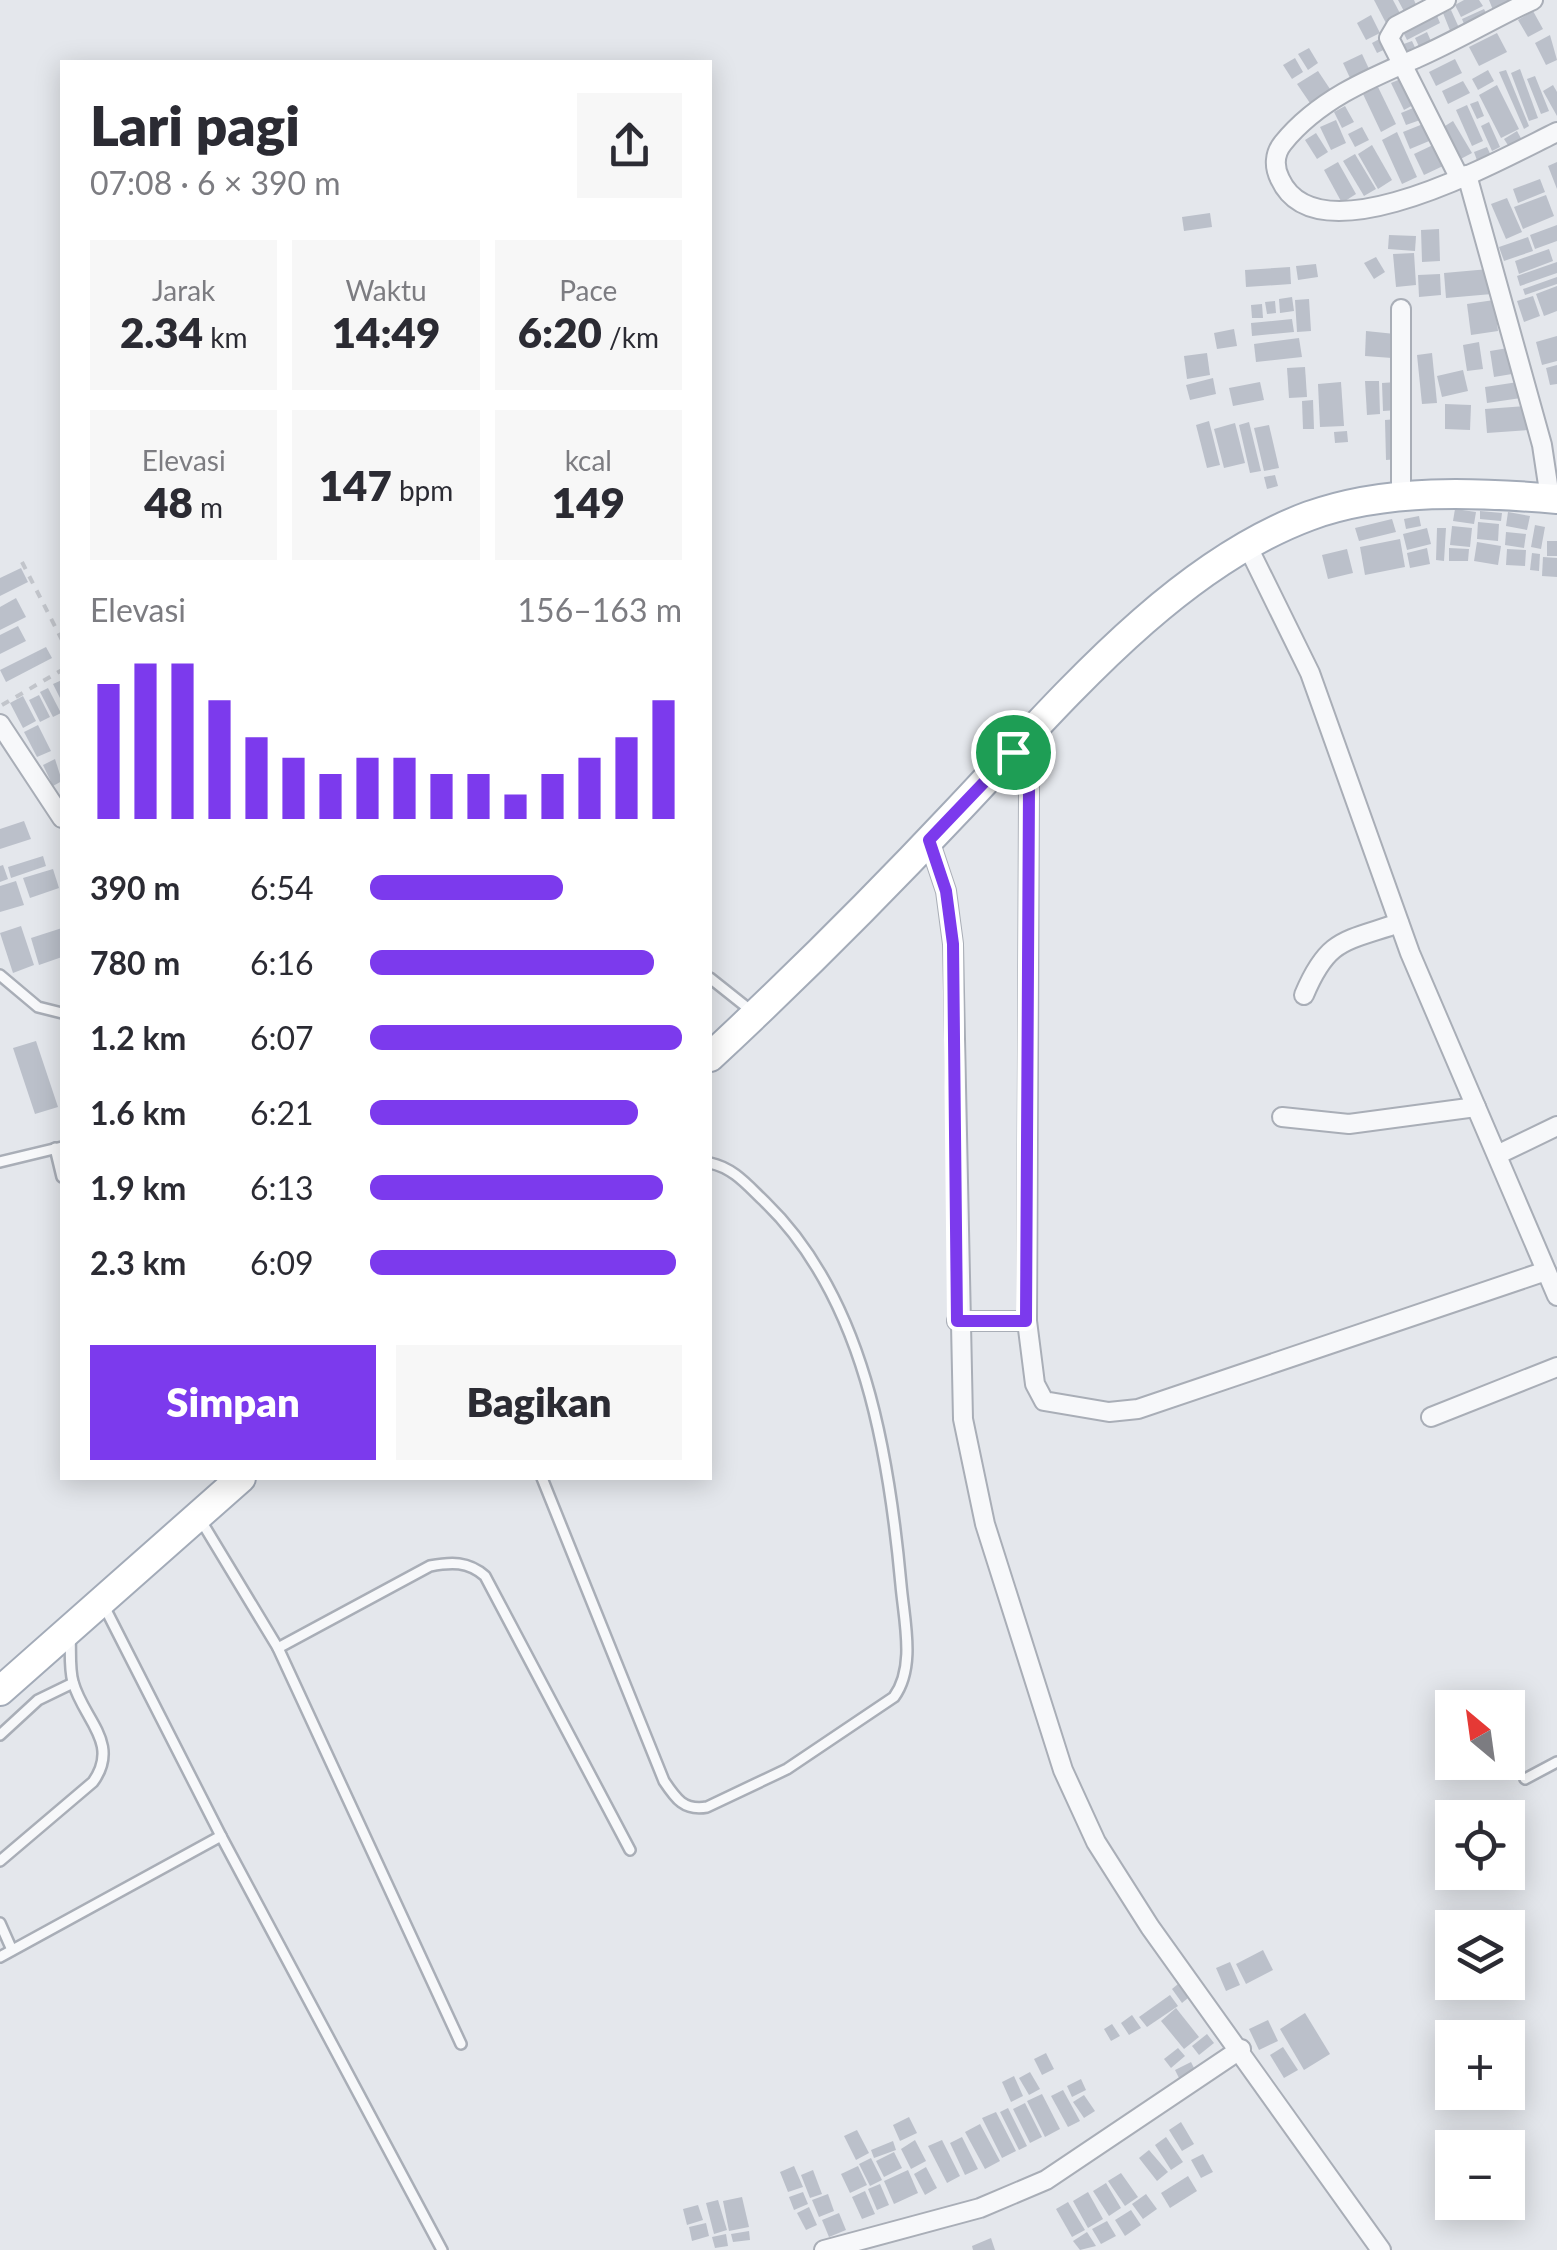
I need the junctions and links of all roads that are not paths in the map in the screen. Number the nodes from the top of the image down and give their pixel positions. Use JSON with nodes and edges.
{"nodes":[{"id":1,"x":1446,"y":0,"type":"edge"},
{"id":2,"x":1486,"y":0,"type":"edge"},
{"id":3,"x":1533,"y":0,"type":"edge"},
{"id":4,"x":1495,"y":18,"type":"junction"},
{"id":5,"x":1398,"y":64,"type":"junction"},
{"id":6,"x":1557,"y":132,"type":"edge"},
{"id":7,"x":1464,"y":177,"type":"junction"},
{"id":8,"x":1401,"y":310,"type":"dead end"},
{"id":9,"x":1400,"y":496,"type":"junction"},
{"id":10,"x":1553,"y":498,"type":"edge"},
{"id":11,"x":1246,"y":545,"type":"junction"},
{"id":12,"x":0,"y":724,"type":"edge"},
{"id":13,"x":6,"y":746,"type":"edge"},
{"id":14,"x":1013,"y":752,"type":"junction"},
{"id":15,"x":60,"y":815,"type":"edge"},
{"id":16,"x":929,"y":840,"type":"junction"},
{"id":17,"x":1399,"y":923,"type":"junction"},
{"id":18,"x":0,"y":975,"type":"edge"},
{"id":19,"x":712,"y":979,"type":"edge"},
{"id":20,"x":1304,"y":995,"type":"dead end"},
{"id":21,"x":60,"y":1012,"type":"edge"},
{"id":22,"x":756,"y":1014,"type":"junction"},
{"id":23,"x":712,"y":1055,"type":"edge"},
{"id":24,"x":1476,"y":1108,"type":"junction"},
{"id":25,"x":1282,"y":1118,"type":"dead end"},
{"id":26,"x":1557,"y":1126,"type":"edge"},
{"id":27,"x":59,"y":1147,"type":"edge"},
{"id":28,"x":1499,"y":1154,"type":"junction"},
{"id":29,"x":0,"y":1162,"type":"edge"},
{"id":30,"x":712,"y":1164,"type":"edge"},
{"id":31,"x":1546,"y":1271,"type":"junction"},
{"id":32,"x":1557,"y":1296,"type":"edge"},
{"id":33,"x":957,"y":1321,"type":"junction"},
{"id":34,"x":1026,"y":1321,"type":"junction"},
{"id":35,"x":1557,"y":1367,"type":"edge"},
{"id":36,"x":1431,"y":1417,"type":"dead end"},
{"id":37,"x":239,"y":1480,"type":"edge"},
{"id":38,"x":543,"y":1480,"type":"edge"},
{"id":39,"x":198,"y":1516,"type":"junction"},
{"id":40,"x":100,"y":1599,"type":"junction"},
{"id":41,"x":69,"y":1627,"type":"junction"},
{"id":42,"x":278,"y":1648,"type":"junction"},
{"id":43,"x":73,"y":1683,"type":"junction"},
{"id":44,"x":0,"y":1691,"type":"edge"},
{"id":45,"x":0,"y":1735,"type":"edge"},
{"id":46,"x":1557,"y":1762,"type":"edge"},
{"id":47,"x":1525,"y":1779,"type":"dead end"},
{"id":48,"x":221,"y":1836,"type":"junction"},
{"id":49,"x":630,"y":1850,"type":"dead end"},
{"id":50,"x":0,"y":1861,"type":"edge"},
{"id":51,"x":0,"y":1923,"type":"edge"},
{"id":52,"x":12,"y":1950,"type":"junction"},
{"id":53,"x":0,"y":1956,"type":"edge"},
{"id":54,"x":461,"y":2044,"type":"dead end"},
{"id":55,"x":1241,"y":2049,"type":"junction"},
{"id":56,"x":442,"y":2250,"type":"edge"},
{"id":57,"x":824,"y":2250,"type":"edge"},
{"id":58,"x":1381,"y":2250,"type":"edge"}],
"edges":[{"from":1,"to":5,"type":"street"},
{"from":2,"to":4,"type":"street"},
{"from":3,"to":4,"type":"street"},
{"from":4,"to":5,"type":"street"},
{"from":5,"to":7,"type":"street"},
{"from":5,"to":7,"type":"street"},
{"from":6,"to":7,"type":"street"},
{"from":7,"to":10,"type":"street"},
{"from":8,"to":9,"type":"street"},
{"from":9,"to":10,"type":"main road"},
{"from":9,"to":11,"type":"main road"},
{"from":11,"to":14,"type":"main road"},
{"from":11,"to":17,"type":"street"},
{"from":12,"to":13,"type":"street"},
{"from":13,"to":15,"type":"street"},
{"from":14,"to":16,"type":"main road"},
{"from":14,"to":34,"type":"street"},
{"from":16,"to":22,"type":"main road"},
{"from":16,"to":33,"type":"street"},
{"from":17,"to":20,"type":"street"},
{"from":17,"to":24,"type":"street"},
{"from":18,"to":21,"type":"lane"},
{"from":19,"to":22,"type":"lane"},
{"from":22,"to":23,"type":"main road"},
{"from":24,"to":25,"type":"street"},
{"from":24,"to":28,"type":"street"},
{"from":26,"to":28,"type":"street"},
{"from":27,"to":29,"type":"lane"},
{"from":28,"to":31,"type":"street"},
{"from":30,"to":38,"type":"lane"},
{"from":31,"to":32,"type":"street"},
{"from":31,"to":34,"type":"street"},
{"from":33,"to":34,"type":"street"},
{"from":33,"to":55,"type":"street"},
{"from":35,"to":36,"type":"street"},
{"from":37,"to":39,"type":"main road"},
{"from":39,"to":40,"type":"main road"},
{"from":39,"to":42,"type":"lane"},
{"from":40,"to":41,"type":"main road"},
{"from":40,"to":48,"type":"lane"},
{"from":41,"to":43,"type":"lane"},
{"from":41,"to":44,"type":"main road"},
{"from":42,"to":49,"type":"lane"},
{"from":42,"to":54,"type":"lane"},
{"from":43,"to":45,"type":"lane"},
{"from":43,"to":50,"type":"lane"},
{"from":46,"to":47,"type":"lane"},
{"from":48,"to":52,"type":"lane"},
{"from":48,"to":56,"type":"lane"},
{"from":51,"to":52,"type":"lane"},
{"from":52,"to":53,"type":"lane"},
{"from":55,"to":57,"type":"street"},
{"from":55,"to":58,"type":"street"}]}
